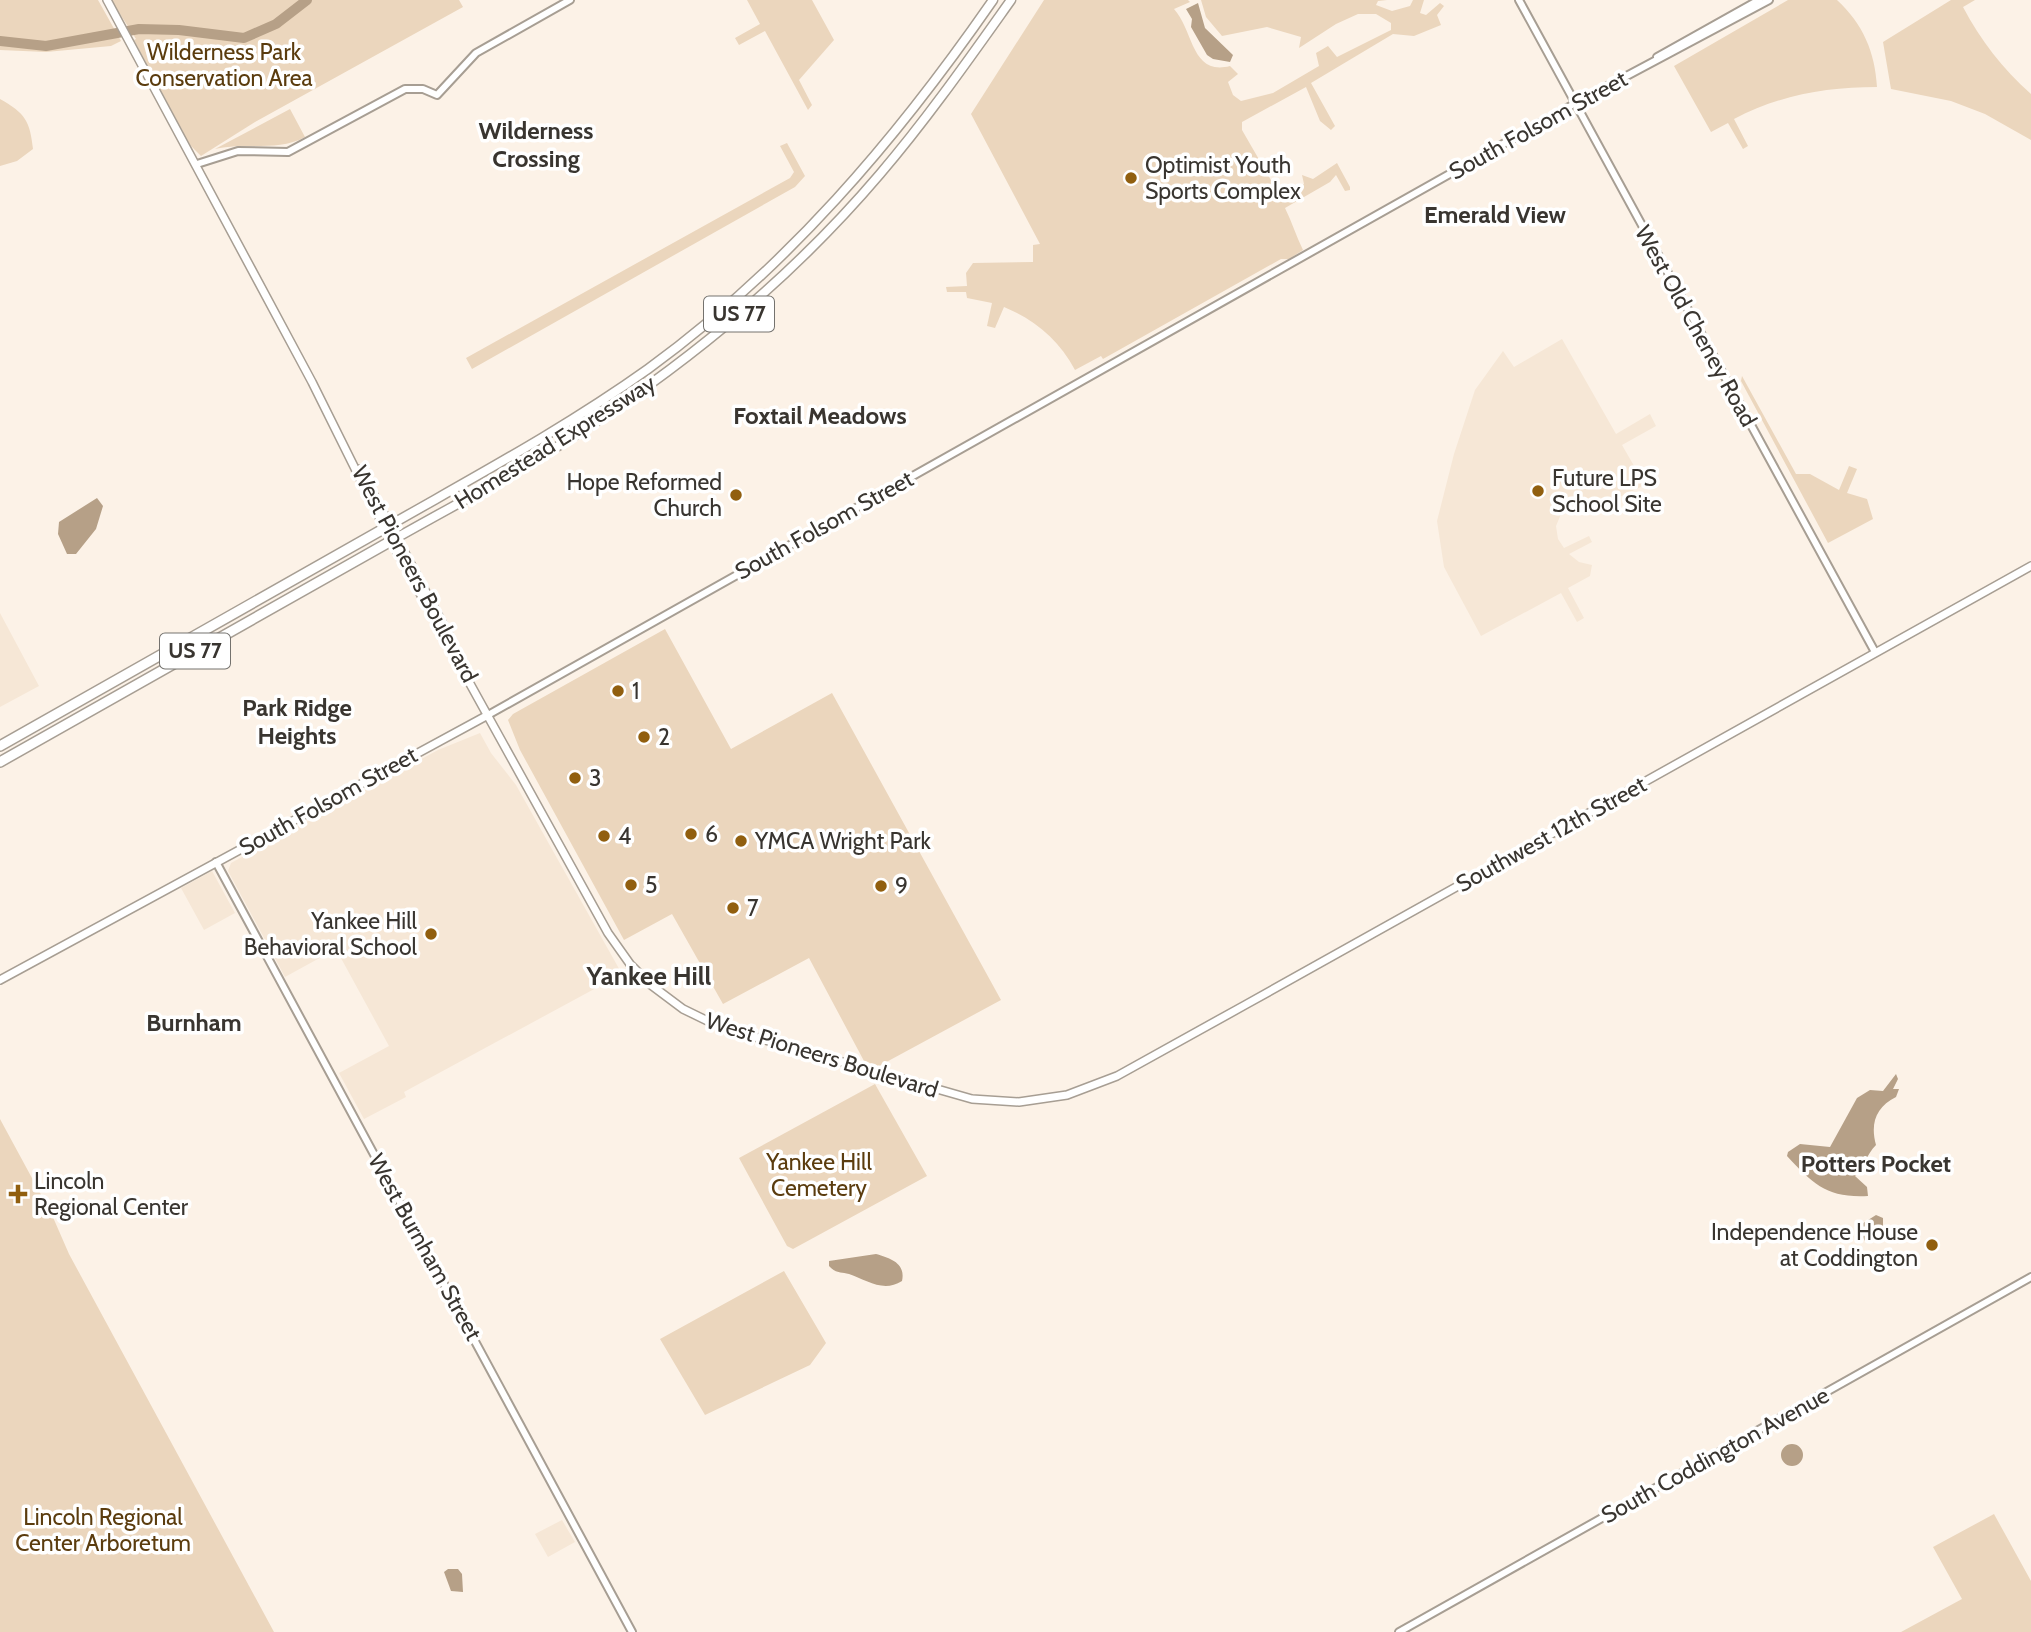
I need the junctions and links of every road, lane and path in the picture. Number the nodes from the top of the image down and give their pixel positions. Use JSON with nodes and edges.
{"nodes":[{"id":1,"x":107,"y":0,"type":"edge"},
{"id":2,"x":570,"y":0,"type":"edge"},
{"id":3,"x":993,"y":0,"type":"edge"},
{"id":4,"x":1011,"y":0,"type":"edge"},
{"id":5,"x":1519,"y":0,"type":"edge"},
{"id":6,"x":1759,"y":0,"type":"edge"},
{"id":7,"x":1769,"y":0,"type":"edge"},
{"id":8,"x":1645,"y":66,"type":"junction"},
{"id":9,"x":1574,"y":104,"type":"junction"},
{"id":10,"x":197,"y":164,"type":"junction"},
{"id":11,"x":388,"y":526,"type":"junction"},
{"id":12,"x":394,"y":539,"type":"junction"},
{"id":13,"x":2031,"y":566,"type":"edge"},
{"id":14,"x":1875,"y":652,"type":"junction"},
{"id":15,"x":488,"y":715,"type":"junction"},
{"id":16,"x":0,"y":746,"type":"edge"},
{"id":17,"x":0,"y":762,"type":"edge"},
{"id":18,"x":216,"y":862,"type":"junction"},
{"id":19,"x":0,"y":980,"type":"edge"},
{"id":20,"x":1067,"y":1095,"type":"joint"},
{"id":21,"x":2031,"y":1277,"type":"edge"},
{"id":22,"x":632,"y":1632,"type":"edge"},
{"id":23,"x":1399,"y":1632,"type":"edge"}],
"edges":[{"from":1,"to":10,"type":"main road","name":"West Pioneers Boulevard"},
{"from":2,"to":10,"type":"street"},
{"from":3,"to":11,"type":"highway","name":"Homestead Expressway","number":"US 77"},
{"from":4,"to":12,"type":"highway","name":"Homestead Expressway","number":"US 77"},
{"from":5,"to":9,"type":"street","name":"West Old Cheney Road"},
{"from":6,"to":8,"type":"street","name":"South Folsom Street"},
{"from":7,"to":8,"type":"street","name":"South Folsom Street"},
{"from":8,"to":9,"type":"street","name":"South Folsom Street"},
{"from":9,"to":14,"type":"street","name":"West Old Cheney Road"},
{"from":9,"to":15,"type":"street","name":"South Folsom Street"},
{"from":10,"to":11,"type":"main road","name":"West Pioneers Boulevard"},
{"from":11,"to":12,"type":"main road","name":"West Pioneers Boulevard"},
{"from":11,"to":16,"type":"highway","name":"Homestead Expressway","number":"US 77"},
{"from":12,"to":15,"type":"main road","name":"West Pioneers Boulevard"},
{"from":12,"to":17,"type":"highway","name":"Homestead Expressway","number":"US 77"},
{"from":13,"to":14,"type":"main road","name":"Southwest 12th Street"},
{"from":14,"to":20,"type":"main road","name":"Southwest 12th Street"},
{"from":15,"to":18,"type":"main road","name":"South Folsom Street"},
{"from":15,"to":20,"type":"main road","name":"West Pioneers Boulevard"},
{"from":18,"to":19,"type":"main road","name":"South Folsom Street"},
{"from":18,"to":22,"type":"street","name":"West Burnham Street"},
{"from":21,"to":23,"type":"street","name":"South Coddington Avenue"}]}
